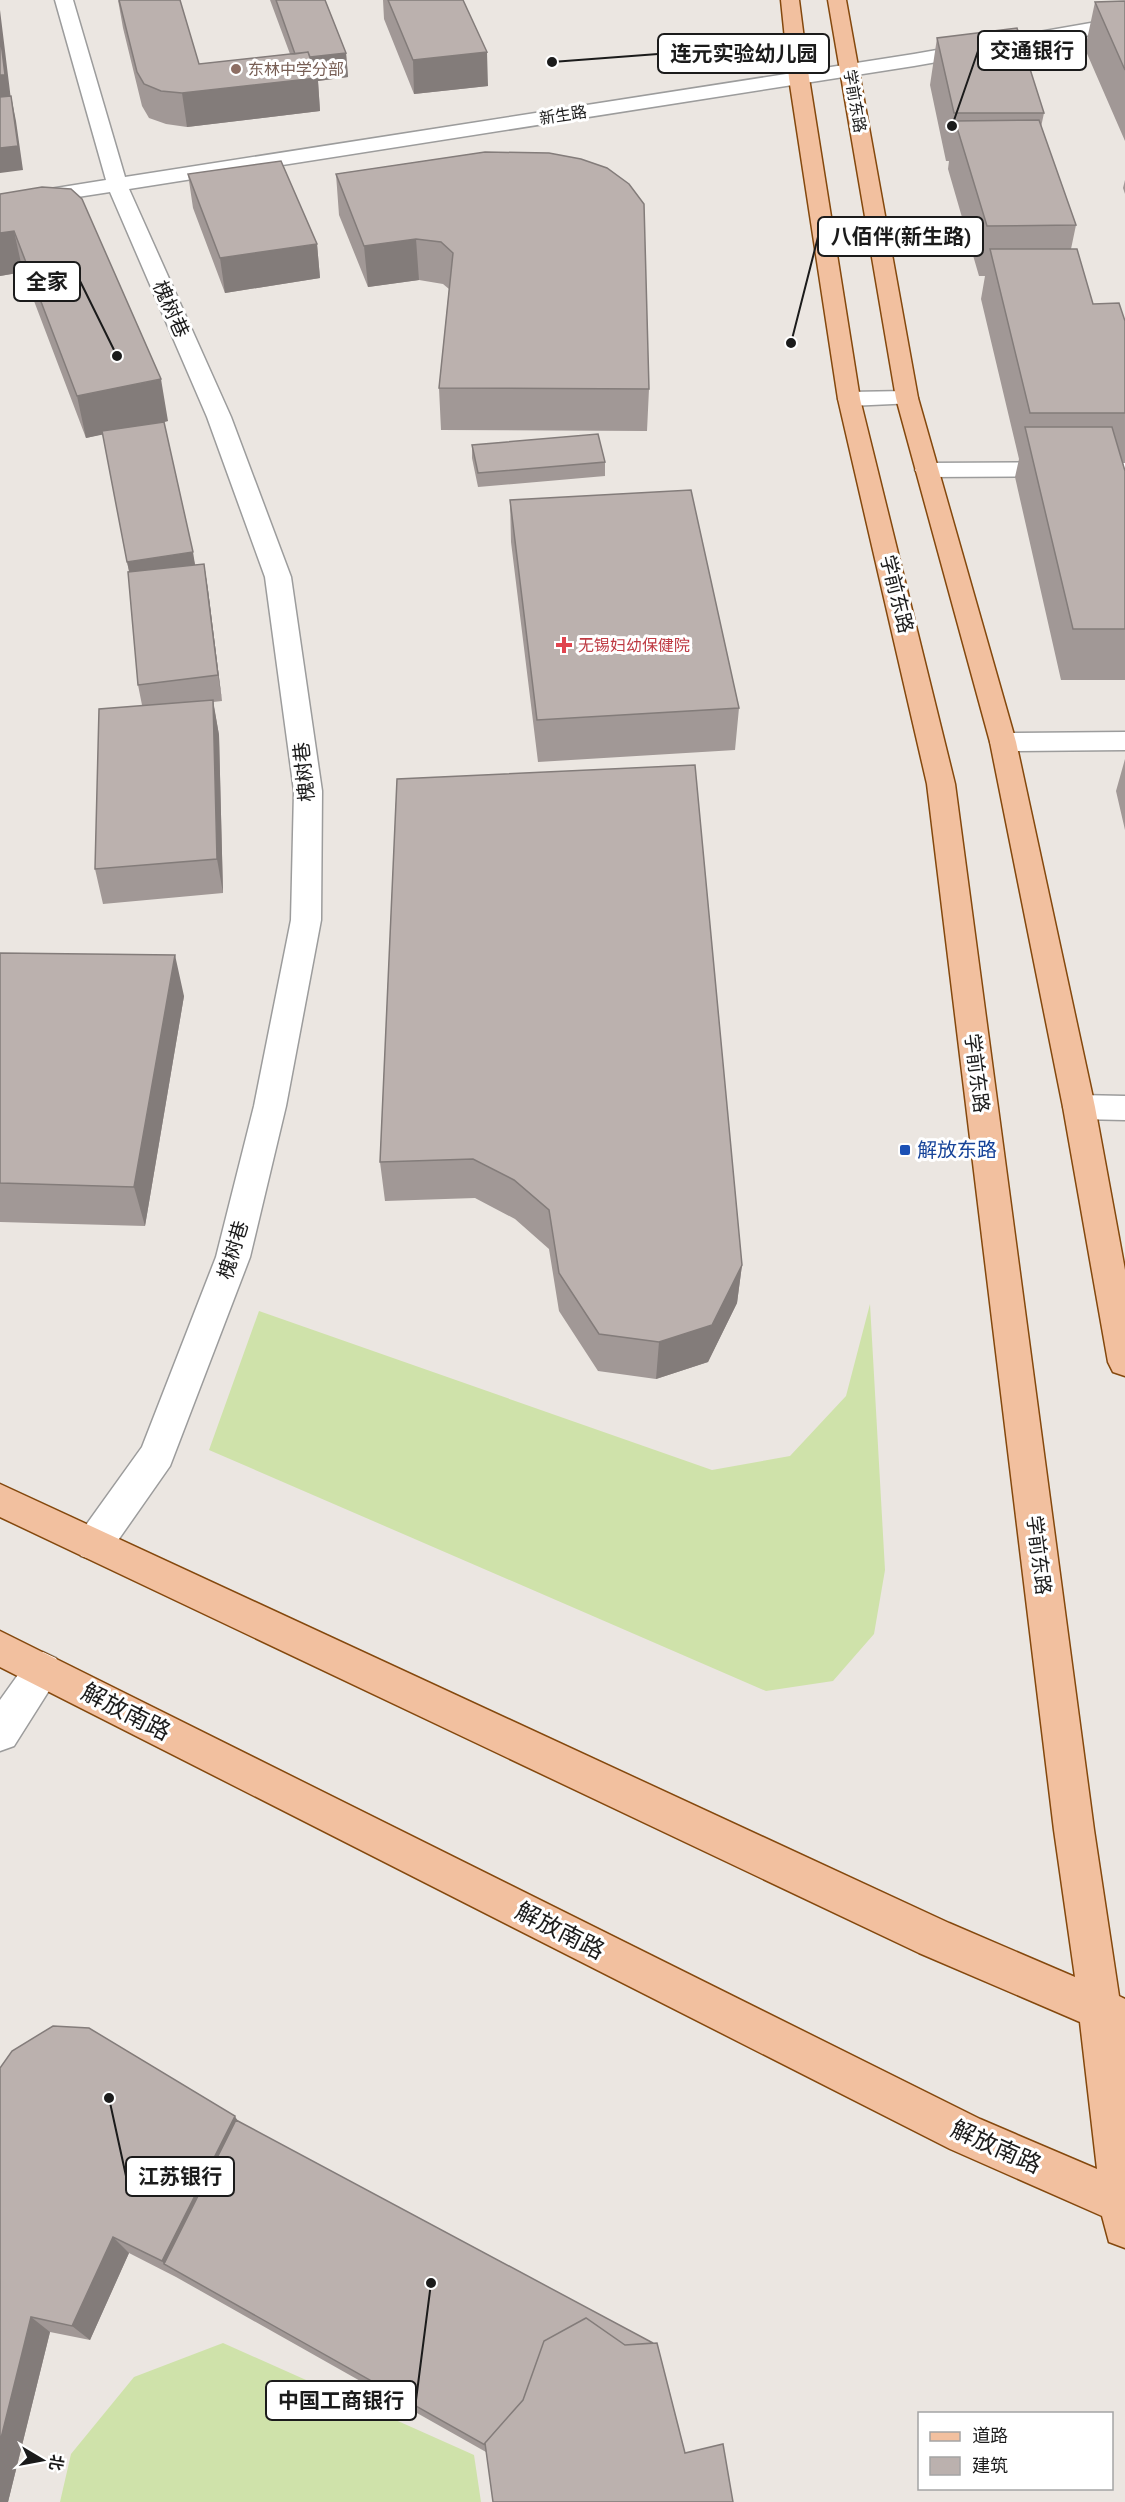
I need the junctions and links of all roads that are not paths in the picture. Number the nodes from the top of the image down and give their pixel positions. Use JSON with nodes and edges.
{"nodes":[{"id":1,"x":64,"y":0,"type":"edge"},
{"id":2,"x":790,"y":0,"type":"edge"},
{"id":3,"x":837,"y":0,"type":"edge"},
{"id":4,"x":1125,"y":23,"type":"edge"},
{"id":5,"x":850,"y":70,"type":"junction"},
{"id":6,"x":799,"y":78,"type":"junction"},
{"id":7,"x":117,"y":185,"type":"junction"},
{"id":8,"x":0,"y":203,"type":"edge"},
{"id":9,"x":907,"y":398,"type":"junction"},
{"id":10,"x":849,"y":399,"type":"junction"},
{"id":11,"x":1125,"y":469,"type":"edge"},
{"id":12,"x":927,"y":470,"type":"junction"},
{"id":13,"x":1125,"y":741,"type":"edge"},
{"id":14,"x":1003,"y":742,"type":"junction"},
{"id":15,"x":1079,"y":1107,"type":"junction"},
{"id":16,"x":1125,"y":1108,"type":"edge"},
{"id":17,"x":1125,"y":1362,"type":"edge"},
{"id":18,"x":0,"y":1500,"type":"edge"},
{"id":19,"x":94,"y":1544,"type":"junction"},
{"id":20,"x":0,"y":1648,"type":"edge"},
{"id":21,"x":43,"y":1670,"type":"junction"},
{"id":22,"x":0,"y":1733,"type":"edge"},
{"id":23,"x":1113,"y":2014,"type":"edge"},
{"id":24,"x":1124,"y":2211,"type":"edge"}],
"edges":[{"from":1,"to":7,"type":"street","name":"槐树巷"},
{"from":2,"to":6,"type":"main road","name":"学前东路"},
{"from":3,"to":5,"type":"main road","name":"学前东路"},
{"from":4,"to":5,"type":"street","name":"新生路"},
{"from":5,"to":6,"type":"street","name":"新生路"},
{"from":5,"to":9,"type":"main road","name":"学前东路"},
{"from":6,"to":7,"type":"street","name":"新生路"},
{"from":6,"to":10,"type":"main road","name":"学前东路"},
{"from":7,"to":8,"type":"street","name":"新生路"},
{"from":7,"to":19,"type":"street","name":"槐树巷"},
{"from":9,"to":10,"type":"street"},
{"from":9,"to":12,"type":"main road","name":"学前东路"},
{"from":10,"to":23,"type":"main road","name":"学前东路"},
{"from":11,"to":12,"type":"street"},
{"from":12,"to":14,"type":"main road","name":"学前东路"},
{"from":13,"to":14,"type":"street"},
{"from":14,"to":15,"type":"main road","name":"学前东路"},
{"from":15,"to":16,"type":"street"},
{"from":15,"to":17,"type":"main road","name":"学前东路"},
{"from":18,"to":19,"type":"main road"},
{"from":19,"to":23,"type":"main road"},
{"from":20,"to":21,"type":"main road","name":"解放南路"},
{"from":21,"to":22,"type":"street"},
{"from":21,"to":24,"type":"main road","name":"解放南路"},
{"from":23,"to":24,"type":"main road","name":"学前东路"}]}
